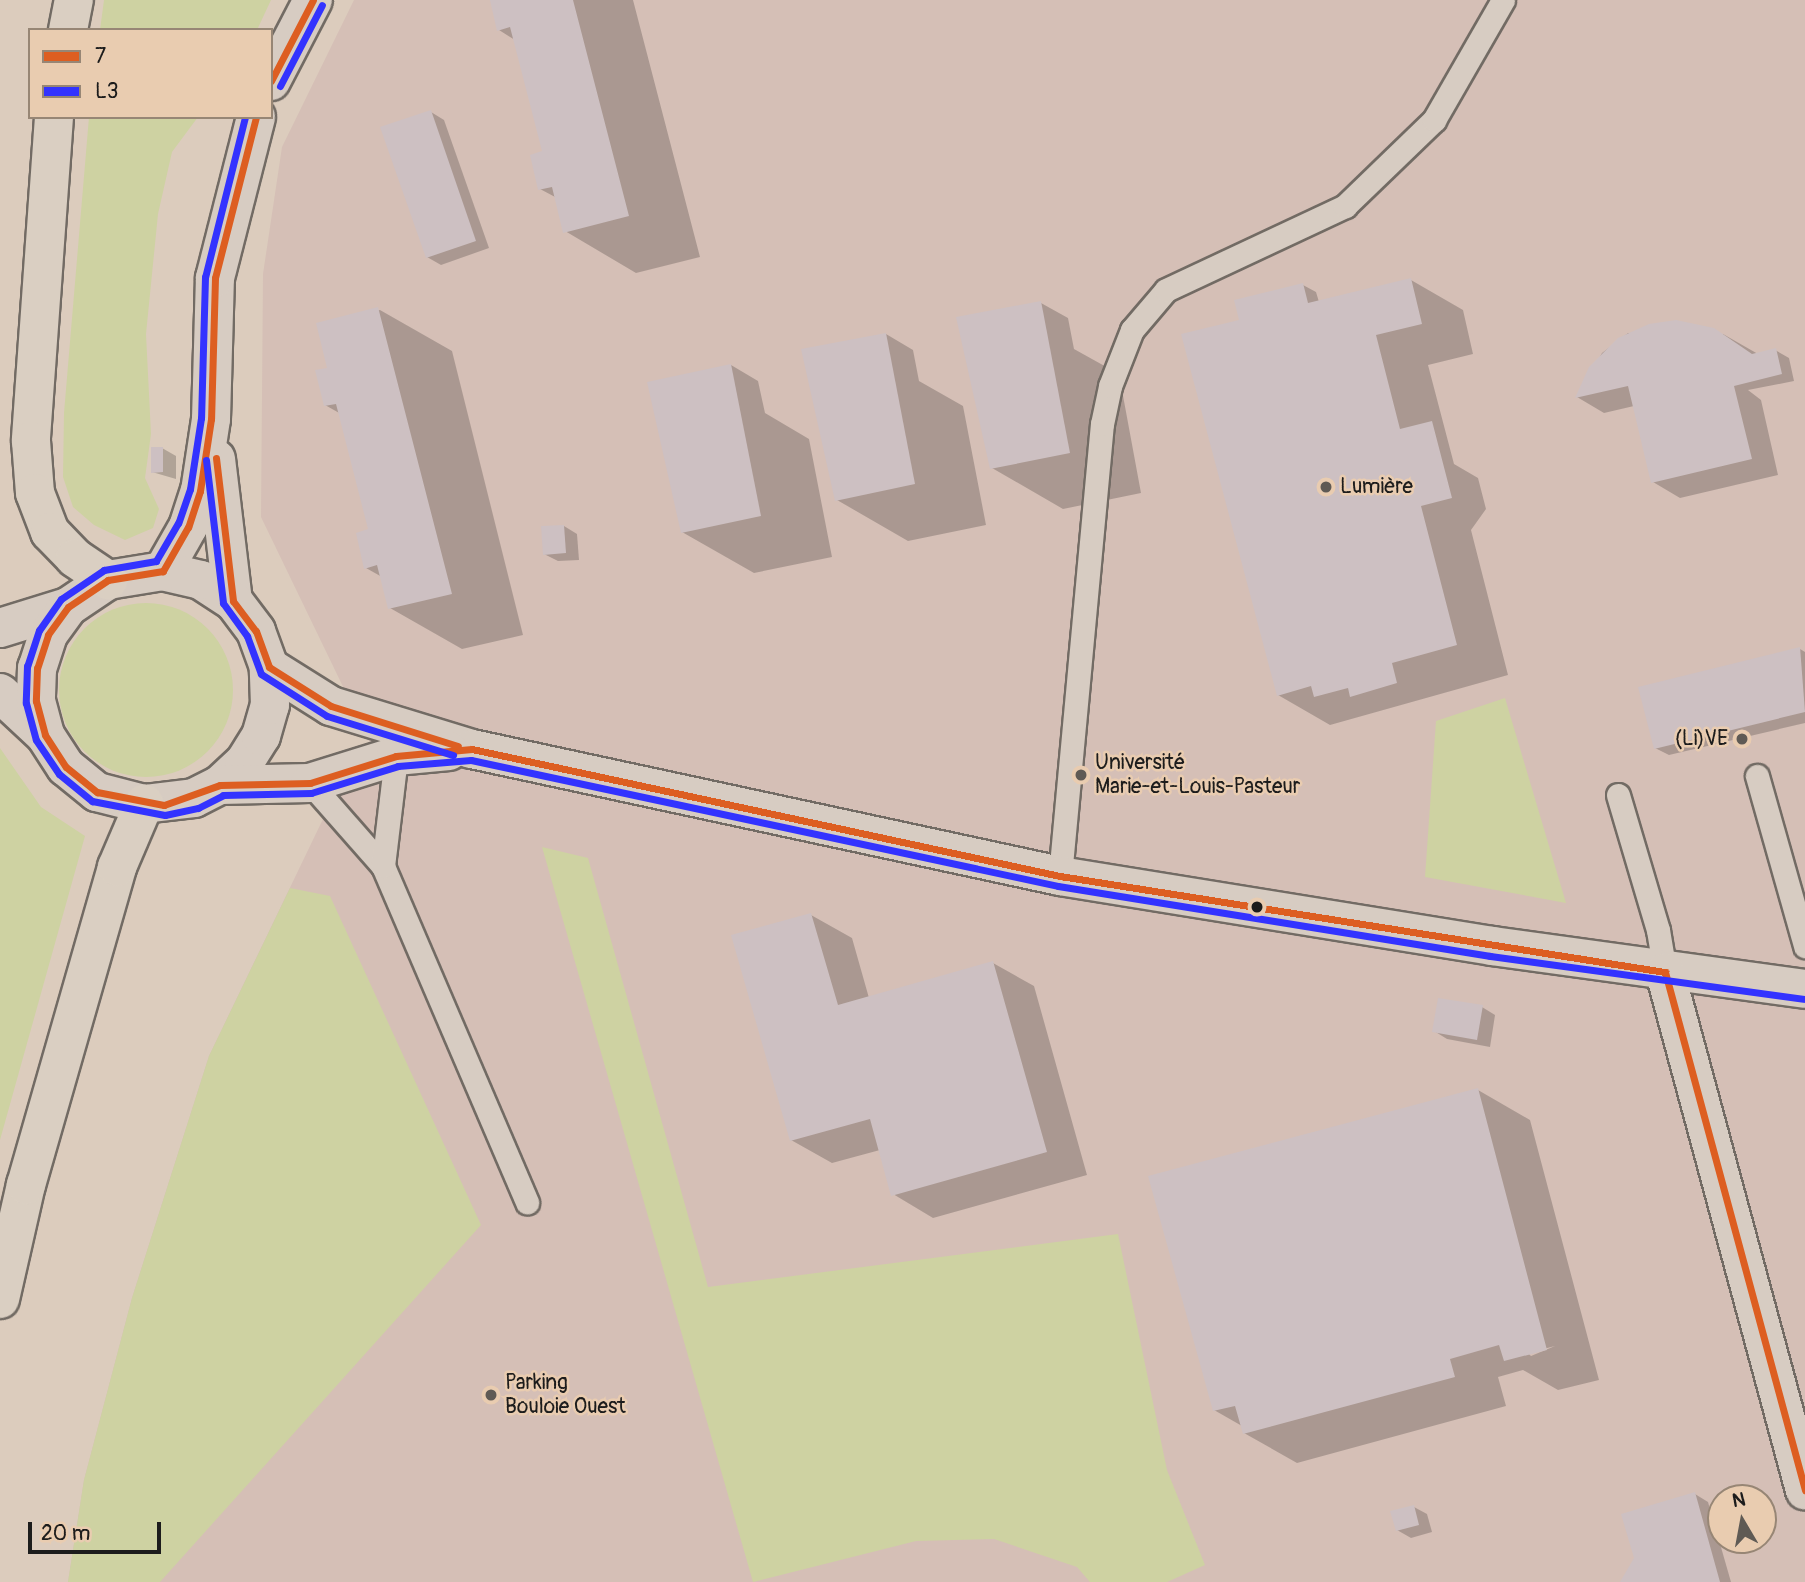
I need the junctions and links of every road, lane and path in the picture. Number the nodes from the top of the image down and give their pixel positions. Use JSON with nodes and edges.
{"nodes":[{"id":1,"x":74,"y":0,"type":"edge"},
{"id":2,"x":313,"y":0,"type":"edge"},
{"id":3,"x":1503,"y":0,"type":"edge"},
{"id":4,"x":68,"y":28,"type":"edge"},
{"id":5,"x":273,"y":77,"type":"edge"},
{"id":6,"x":54,"y":119,"type":"edge"},
{"id":7,"x":255,"y":119,"type":"edge"},
{"id":8,"x":211,"y":419,"type":"junction"},
{"id":9,"x":163,"y":571,"type":"junction"},
{"id":10,"x":108,"y":580,"type":"junction"},
{"id":11,"x":233,"y":601,"type":"junction"},
{"id":12,"x":68,"y":607,"type":"junction"},
{"id":13,"x":0,"y":628,"type":"edge"},
{"id":14,"x":269,"y":667,"type":"junction"},
{"id":15,"x":0,"y":693,"type":"edge"},
{"id":16,"x":45,"y":735,"type":"junction"},
{"id":17,"x":398,"y":743,"type":"junction"},
{"id":18,"x":1757,"y":776,"type":"dead end"},
{"id":19,"x":310,"y":783,"type":"junction"},
{"id":20,"x":220,"y":785,"type":"junction"},
{"id":21,"x":1618,"y":795,"type":"dead end"},
{"id":22,"x":144,"y":804,"type":"junction"},
{"id":23,"x":383,"y":866,"type":"junction"},
{"id":24,"x":1060,"y":876,"type":"junction"},
{"id":25,"x":1805,"y":946,"type":"edge"},
{"id":26,"x":1665,"y":972,"type":"junction"},
{"id":27,"x":1805,"y":989,"type":"edge"},
{"id":28,"x":527,"y":1202,"type":"dead end"},
{"id":29,"x":0,"y":1299,"type":"edge"},
{"id":30,"x":1805,"y":1490,"type":"edge"}],
"edges":[{"from":1,"to":4,"type":"highway"},
{"from":2,"to":5,"type":"street"},
{"from":3,"to":24,"type":"lane"},
{"from":6,"to":10,"type":"highway"},
{"from":7,"to":8,"type":"street"},
{"from":8,"to":9,"type":"street"},
{"from":8,"to":11,"type":"street"},
{"from":9,"to":10,"type":"street"},
{"from":9,"to":11,"type":"street"},
{"from":10,"to":12,"type":"street"},
{"from":11,"to":14,"type":"street"},
{"from":12,"to":13,"type":"street"},
{"from":12,"to":16,"type":"street"},
{"from":14,"to":17,"type":"street"},
{"from":14,"to":20,"type":"street"},
{"from":15,"to":16,"type":"street"},
{"from":16,"to":22,"type":"street"},
{"from":17,"to":19,"type":"street"},
{"from":17,"to":23,"type":"lane"},
{"from":17,"to":24,"type":"street"},
{"from":18,"to":25,"type":"lane"},
{"from":19,"to":20,"type":"street"},
{"from":19,"to":23,"type":"lane"},
{"from":20,"to":22,"type":"street"},
{"from":21,"to":26,"type":"lane"},
{"from":22,"to":29,"type":"highway"},
{"from":23,"to":28,"type":"lane"},
{"from":24,"to":26,"type":"street"},
{"from":26,"to":27,"type":"street"},
{"from":26,"to":30,"type":"street"}]}
